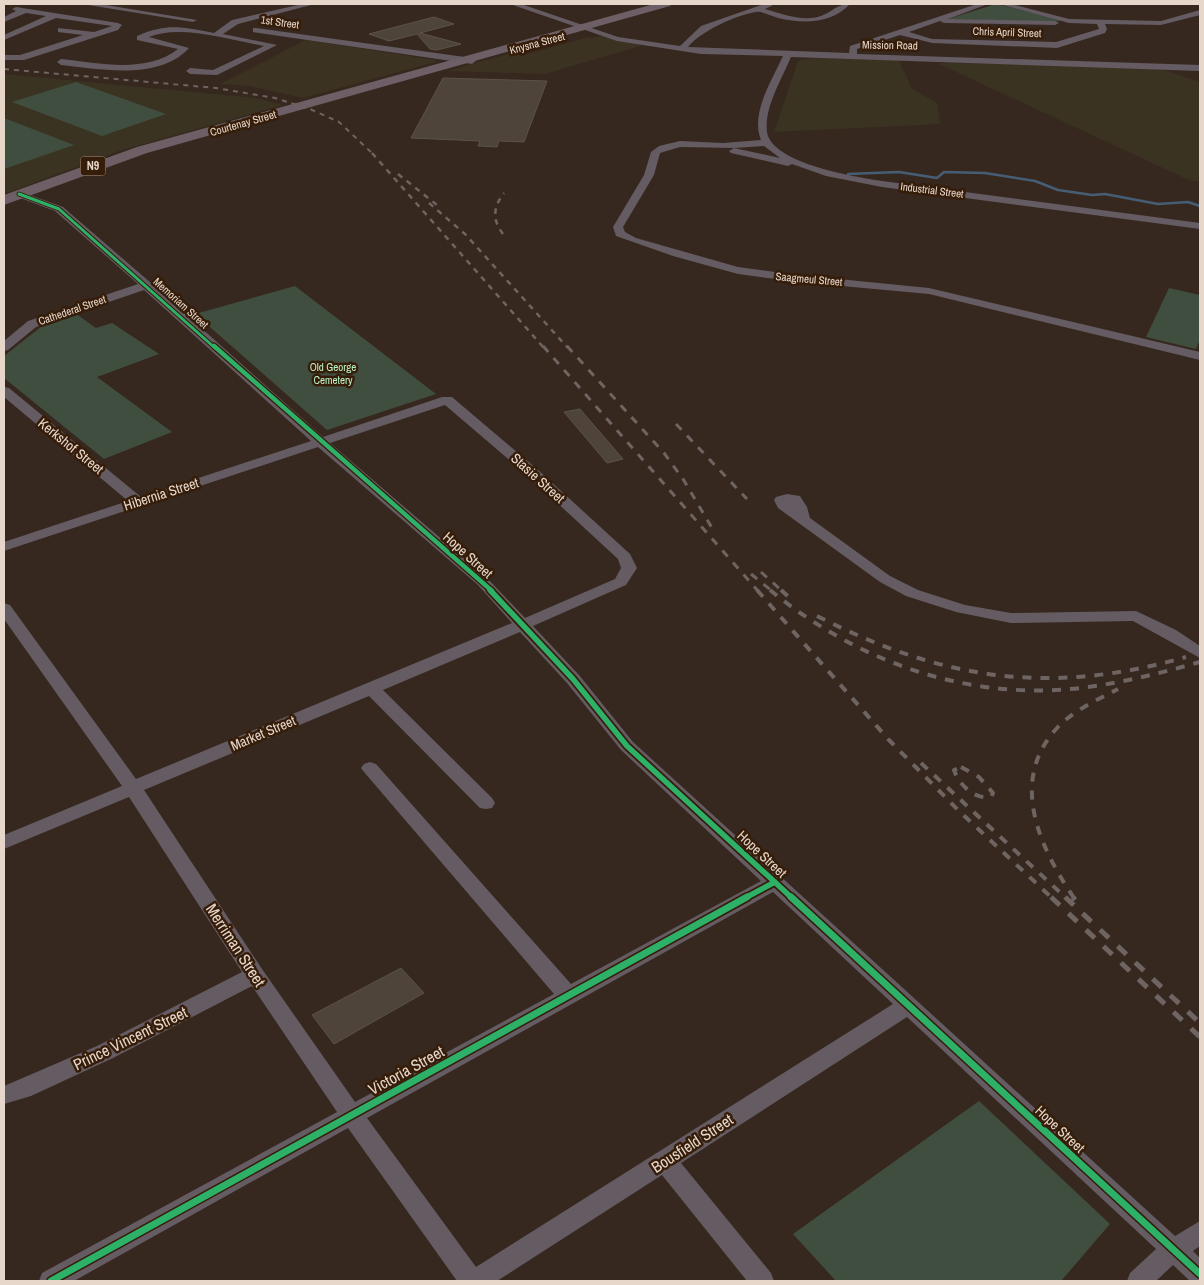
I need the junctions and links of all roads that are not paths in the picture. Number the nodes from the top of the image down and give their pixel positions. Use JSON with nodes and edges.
{"nodes":[{"id":1,"x":86,"y":4,"type":"edge"},
{"id":2,"x":311,"y":4,"type":"edge"},
{"id":3,"x":514,"y":4,"type":"edge"},
{"id":4,"x":666,"y":4,"type":"edge"},
{"id":5,"x":678,"y":4,"type":"edge"},
{"id":6,"x":771,"y":4,"type":"edge"},
{"id":7,"x":846,"y":4,"type":"edge"},
{"id":8,"x":984,"y":4,"type":"edge"},
{"id":9,"x":1003,"y":4,"type":"edge"},
{"id":10,"x":106,"y":7,"type":"junction"},
{"id":11,"x":16,"y":9,"type":"dead end"},
{"id":12,"x":756,"y":9,"type":"junction"},
{"id":13,"x":26,"y":10,"type":"junction"},
{"id":14,"x":1200,"y":12,"type":"edge"},
{"id":15,"x":55,"y":15,"type":"junction"},
{"id":16,"x":79,"y":18,"type":"junction"},
{"id":17,"x":4,"y":20,"type":"edge"},
{"id":18,"x":935,"y":20,"type":"junction"},
{"id":19,"x":1069,"y":21,"type":"junction"},
{"id":20,"x":204,"y":22,"type":"dead end"},
{"id":21,"x":1100,"y":22,"type":"junction"},
{"id":22,"x":214,"y":24,"type":"dead end"},
{"id":23,"x":228,"y":26,"type":"junction"},
{"id":24,"x":585,"y":28,"type":"junction"},
{"id":25,"x":61,"y":30,"type":"dead end"},
{"id":26,"x":899,"y":32,"type":"junction"},
{"id":27,"x":96,"y":34,"type":"junction"},
{"id":28,"x":216,"y":34,"type":"junction"},
{"id":29,"x":4,"y":38,"type":"edge"},
{"id":30,"x":682,"y":49,"type":"junction"},
{"id":31,"x":788,"y":54,"type":"junction"},
{"id":32,"x":853,"y":55,"type":"junction"},
{"id":33,"x":4,"y":57,"type":"edge"},
{"id":34,"x":468,"y":61,"type":"junction"},
{"id":35,"x":61,"y":62,"type":"dead end"},
{"id":36,"x":1200,"y":68,"type":"edge"},
{"id":37,"x":190,"y":71,"type":"dead end"},
{"id":38,"x":318,"y":102,"type":"joint"},
{"id":39,"x":760,"y":123,"type":"junction"},
{"id":40,"x":766,"y":143,"type":"junction"},
{"id":41,"x":709,"y":145,"type":"junction"},
{"id":42,"x":741,"y":145,"type":"junction"},
{"id":43,"x":812,"y":169,"type":"junction"},
{"id":44,"x":24,"y":195,"type":"junction"},
{"id":45,"x":4,"y":200,"type":"edge"},
{"id":46,"x":4,"y":206,"type":"edge"},
{"id":47,"x":1200,"y":226,"type":"edge"},
{"id":48,"x":147,"y":285,"type":"junction"},
{"id":49,"x":4,"y":347,"type":"edge"},
{"id":50,"x":1200,"y":356,"type":"edge"},
{"id":51,"x":4,"y":391,"type":"edge"},
{"id":52,"x":319,"y":442,"type":"junction"},
{"id":53,"x":138,"y":502,"type":"junction"},
{"id":54,"x":803,"y":518,"type":"dead end"},
{"id":55,"x":4,"y":547,"type":"edge"},
{"id":56,"x":4,"y":608,"type":"edge"},
{"id":57,"x":522,"y":625,"type":"junction"},
{"id":58,"x":1200,"y":653,"type":"edge"},
{"id":59,"x":371,"y":688,"type":"junction"},
{"id":60,"x":370,"y":768,"type":"dead end"},
{"id":61,"x":133,"y":788,"type":"junction"},
{"id":62,"x":486,"y":803,"type":"dead end"},
{"id":63,"x":4,"y":842,"type":"edge"},
{"id":64,"x":775,"y":882,"type":"junction"},
{"id":65,"x":255,"y":975,"type":"junction"},
{"id":66,"x":568,"y":995,"type":"junction"},
{"id":67,"x":909,"y":1005,"type":"junction"},
{"id":68,"x":4,"y":1095,"type":"edge"},
{"id":69,"x":351,"y":1114,"type":"junction"},
{"id":70,"x":665,"y":1161,"type":"junction"},
{"id":71,"x":1200,"y":1232,"type":"edge"},
{"id":72,"x":1200,"y":1274,"type":"edge"},
{"id":73,"x":51,"y":1281,"type":"edge"},
{"id":74,"x":471,"y":1281,"type":"edge"},
{"id":75,"x":476,"y":1281,"type":"edge"},
{"id":76,"x":762,"y":1281,"type":"edge"},
{"id":77,"x":1139,"y":1281,"type":"edge"}],
"edges":[{"from":1,"to":10,"type":"street"},
{"from":2,"to":23,"type":"street"},
{"from":3,"to":24,"type":"street","name":"Mission Road"},
{"from":4,"to":24,"type":"highway","name":"Knysna Street","number":"N9"},
{"from":5,"to":24,"type":"highway","name":"Knysna Street","number":"N9"},
{"from":6,"to":12,"type":"street"},
{"from":7,"to":12,"type":"street"},
{"from":8,"to":18,"type":"street"},
{"from":9,"to":19,"type":"street"},
{"from":10,"to":16,"type":"street"},
{"from":10,"to":20,"type":"street"},
{"from":11,"to":13,"type":"street"},
{"from":12,"to":30,"type":"street"},
{"from":13,"to":15,"type":"street"},
{"from":13,"to":17,"type":"street"},
{"from":14,"to":21,"type":"street"},
{"from":15,"to":16,"type":"street"},
{"from":15,"to":29,"type":"street"},
{"from":16,"to":27,"type":"street"},
{"from":18,"to":19,"type":"street"},
{"from":18,"to":26,"type":"street"},
{"from":19,"to":21,"type":"street"},
{"from":21,"to":26,"type":"street","name":"Chris April Street"},
{"from":22,"to":23,"type":"street","name":"1st Street"},
{"from":23,"to":28,"type":"street"},
{"from":23,"to":34,"type":"street","name":"1st Street"},
{"from":24,"to":30,"type":"street","name":"Mission Road"},
{"from":24,"to":34,"type":"highway","name":"Knysna Street","number":"N9"},
{"from":25,"to":27,"type":"street"},
{"from":26,"to":32,"type":"street"},
{"from":27,"to":33,"type":"street"},
{"from":28,"to":35,"type":"street"},
{"from":28,"to":37,"type":"street"},
{"from":30,"to":31,"type":"street","name":"Mission Road"},
{"from":31,"to":32,"type":"street","name":"Mission Road"},
{"from":31,"to":39,"type":"street"},
{"from":32,"to":36,"type":"street","name":"Mission Road"},
{"from":34,"to":38,"type":"highway","name":"Knysna Street","number":"N9"},
{"from":38,"to":44,"type":"highway","name":"Courtenay Street","number":"N9"},
{"from":39,"to":40,"type":"street"},
{"from":39,"to":42,"type":"street"},
{"from":40,"to":42,"type":"street","name":"Saagmeul Street"},
{"from":40,"to":43,"type":"street","name":"Industrial Street"},
{"from":41,"to":42,"type":"street","name":"Saagmeul Street"},
{"from":41,"to":43,"type":"street"},
{"from":41,"to":50,"type":"street","name":"Saagmeul Street"},
{"from":43,"to":47,"type":"street","name":"Industrial Street"},
{"from":44,"to":45,"type":"highway","name":"Courtenay Street","number":"N9"},
{"from":44,"to":46,"type":"highway","name":"Courtenay Street","number":"N9"},
{"from":44,"to":48,"type":"street","name":"Memoriam Street"},
{"from":48,"to":49,"type":"street","name":"Cathederal Street"},
{"from":48,"to":52,"type":"street","name":"Memoriam Street"},
{"from":51,"to":53,"type":"street","name":"Kerkshof Street"},
{"from":52,"to":53,"type":"street","name":"Hibernia Street"},
{"from":52,"to":57,"type":"street","name":"Hope Street"},
{"from":52,"to":57,"type":"street","name":"Stasie Street"},
{"from":53,"to":55,"type":"street","name":"Hibernia Street"},
{"from":54,"to":58,"type":"street"},
{"from":56,"to":61,"type":"street","name":"Merriman Street"},
{"from":57,"to":59,"type":"street","name":"Market Street"},
{"from":57,"to":64,"type":"street","name":"Hope Street"},
{"from":59,"to":61,"type":"street","name":"Market Street"},
{"from":59,"to":62,"type":"street"},
{"from":60,"to":66,"type":"street"},
{"from":61,"to":63,"type":"street","name":"Market Street"},
{"from":61,"to":65,"type":"street","name":"Merriman Street"},
{"from":64,"to":66,"type":"street","name":"Victoria Street"},
{"from":64,"to":67,"type":"street","name":"Hope Street"},
{"from":65,"to":68,"type":"street","name":"Prince Vincent Street"},
{"from":65,"to":69,"type":"street","name":"Merriman Street"},
{"from":66,"to":69,"type":"street","name":"Victoria Street"},
{"from":67,"to":70,"type":"street","name":"Bousfield Street"},
{"from":67,"to":72,"type":"street","name":"Hope Street"},
{"from":69,"to":73,"type":"street","name":"Victoria Street"},
{"from":69,"to":74,"type":"street","name":"Merriman Street"},
{"from":70,"to":75,"type":"street","name":"Bousfield Street"},
{"from":70,"to":76,"type":"street"},
{"from":71,"to":77,"type":"street"}]}
